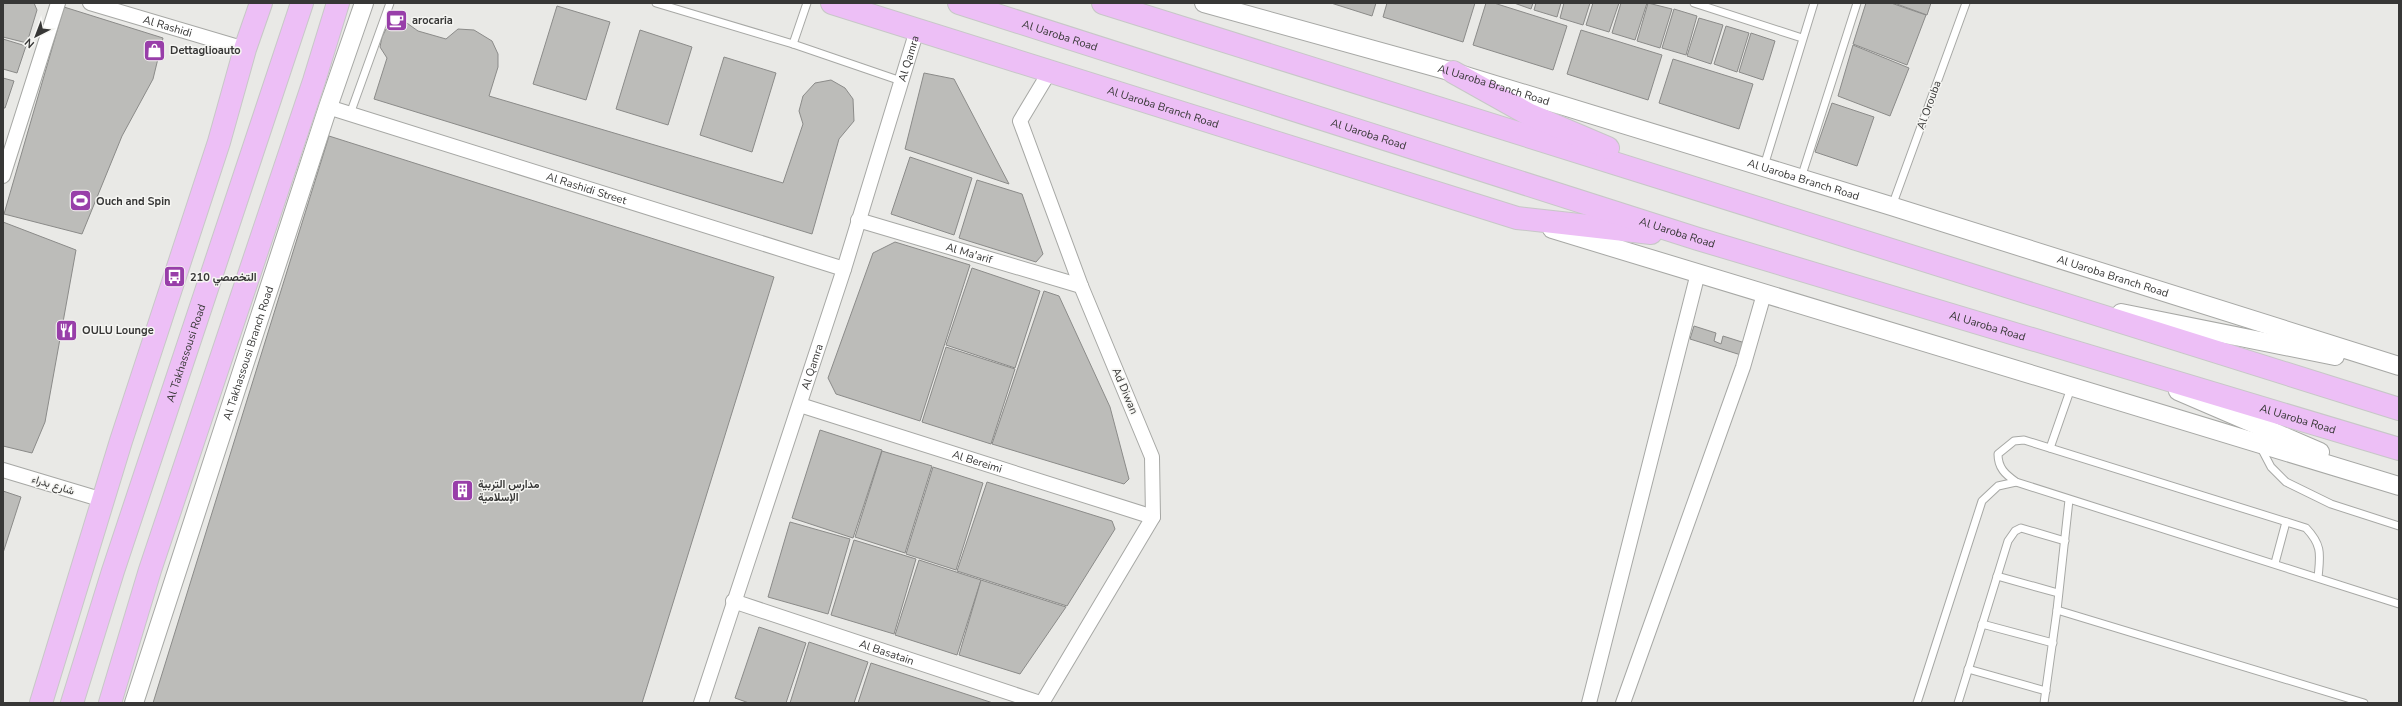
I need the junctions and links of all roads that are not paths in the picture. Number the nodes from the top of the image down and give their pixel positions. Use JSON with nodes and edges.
{"nodes":[{"id":1,"x":58,"y":3,"type":"edge"},
{"id":2,"x":90,"y":3,"type":"edge"},
{"id":3,"x":261,"y":3,"type":"edge"},
{"id":4,"x":302,"y":3,"type":"edge"},
{"id":5,"x":338,"y":3,"type":"edge"},
{"id":6,"x":364,"y":3,"type":"edge"},
{"id":7,"x":390,"y":3,"type":"edge"},
{"id":8,"x":656,"y":3,"type":"edge"},
{"id":9,"x":807,"y":3,"type":"edge"},
{"id":10,"x":832,"y":3,"type":"edge"},
{"id":11,"x":959,"y":3,"type":"edge"},
{"id":12,"x":1103,"y":3,"type":"edge"},
{"id":13,"x":1204,"y":3,"type":"edge"},
{"id":14,"x":1694,"y":3,"type":"edge"},
{"id":15,"x":1814,"y":3,"type":"edge"},
{"id":16,"x":1857,"y":3,"type":"edge"},
{"id":17,"x":1966,"y":3,"type":"edge"},
{"id":18,"x":917,"y":30,"type":"junction"},
{"id":19,"x":1802,"y":38,"type":"junction"},
{"id":20,"x":793,"y":44,"type":"junction"},
{"id":21,"x":245,"y":49,"type":"junction"},
{"id":22,"x":1050,"y":71,"type":"junction"},
{"id":23,"x":1453,"y":72,"type":"junction"},
{"id":24,"x":900,"y":81,"type":"junction"},
{"id":25,"x":328,"y":107,"type":"junction"},
{"id":26,"x":350,"y":114,"type":"junction"},
{"id":27,"x":1764,"y":168,"type":"junction"},
{"id":28,"x":3,"y":176,"type":"edge"},
{"id":29,"x":1800,"y":180,"type":"junction"},
{"id":30,"x":1715,"y":195,"type":"junction"},
{"id":31,"x":1892,"y":206,"type":"junction"},
{"id":32,"x":1517,"y":218,"type":"junction"},
{"id":33,"x":858,"y":220,"type":"junction"},
{"id":34,"x":1698,"y":239,"type":"junction"},
{"id":35,"x":844,"y":269,"type":"junction"},
{"id":36,"x":1698,"y":273,"type":"junction"},
{"id":37,"x":1080,"y":286,"type":"junction"},
{"id":38,"x":1764,"y":294,"type":"junction"},
{"id":39,"x":2037,"y":296,"type":"junction"},
{"id":40,"x":2100,"y":358,"type":"junction"},
{"id":41,"x":2399,"y":366,"type":"edge"},
{"id":42,"x":2399,"y":369,"type":"edge"},
{"id":43,"x":2071,"y":387,"type":"junction"},
{"id":44,"x":800,"y":405,"type":"junction"},
{"id":45,"x":2399,"y":409,"type":"edge"},
{"id":46,"x":2259,"y":444,"type":"junction"},
{"id":47,"x":2050,"y":448,"type":"junction"},
{"id":48,"x":2399,"y":449,"type":"edge"},
{"id":49,"x":3,"y":470,"type":"edge"},
{"id":50,"x":2016,"y":482,"type":"junction"},
{"id":51,"x":2399,"y":486,"type":"edge"},
{"id":52,"x":103,"y":500,"type":"junction"},
{"id":53,"x":2069,"y":500,"type":"junction"},
{"id":54,"x":1154,"y":517,"type":"junction"},
{"id":55,"x":2286,"y":522,"type":"junction"},
{"id":56,"x":2399,"y":526,"type":"edge"},
{"id":57,"x":2065,"y":541,"type":"junction"},
{"id":58,"x":2275,"y":563,"type":"junction"},
{"id":59,"x":1997,"y":576,"type":"junction"},
{"id":60,"x":2318,"y":578,"type":"junction"},
{"id":61,"x":2058,"y":593,"type":"junction"},
{"id":62,"x":733,"y":601,"type":"junction"},
{"id":63,"x":2399,"y":604,"type":"edge"},
{"id":64,"x":2057,"y":610,"type":"junction"},
{"id":65,"x":1982,"y":624,"type":"junction"},
{"id":66,"x":2053,"y":643,"type":"junction"},
{"id":67,"x":1968,"y":669,"type":"junction"},
{"id":68,"x":2046,"y":691,"type":"junction"},
{"id":69,"x":41,"y":703,"type":"edge"},
{"id":70,"x":72,"y":703,"type":"edge"},
{"id":71,"x":110,"y":703,"type":"edge"},
{"id":72,"x":134,"y":703,"type":"edge"},
{"id":73,"x":701,"y":703,"type":"edge"},
{"id":74,"x":1041,"y":703,"type":"edge"},
{"id":75,"x":1589,"y":703,"type":"edge"},
{"id":76,"x":1623,"y":703,"type":"edge"},
{"id":77,"x":1917,"y":703,"type":"edge"},
{"id":78,"x":1958,"y":703,"type":"edge"},
{"id":79,"x":2044,"y":703,"type":"edge"},
{"id":80,"x":2364,"y":703,"type":"edge"}],
"edges":[{"from":1,"to":28,"type":"street"},
{"from":2,"to":21,"type":"street","name":"Al Rashidi"},
{"from":3,"to":21,"type":"main road"},
{"from":4,"to":70,"type":"main road","name":"Al Takhassousi Road"},
{"from":5,"to":71,"type":"main road"},
{"from":6,"to":25,"type":"street","name":"Al Takhassousi Branch Road"},
{"from":7,"to":26,"type":"lane"},
{"from":8,"to":20,"type":"lane"},
{"from":9,"to":20,"type":"lane"},
{"from":10,"to":18,"type":"main road","name":"Al Uaroba Branch Road"},
{"from":11,"to":34,"type":"main road","name":"Al Uaroba Road"},
{"from":12,"to":30,"type":"main road"},
{"from":13,"to":23,"type":"street","name":"Al Uaroba Branch Road"},
{"from":14,"to":19,"type":"lane"},
{"from":15,"to":19,"type":"lane"},
{"from":16,"to":29,"type":"lane"},
{"from":17,"to":31,"type":"lane","name":"Al Orouba"},
{"from":18,"to":22,"type":"main road","name":"Al Uaroba Branch Road"},
{"from":18,"to":24,"type":"street","name":"Al Qamra"},
{"from":19,"to":27,"type":"lane"},
{"from":20,"to":24,"type":"lane"},
{"from":21,"to":52,"type":"main road"},
{"from":22,"to":32,"type":"main road","name":"Al Uaroba Branch Road"},
{"from":22,"to":37,"type":"street","name":"Ad Diwan"},
{"from":23,"to":27,"type":"street","name":"Al Uaroba Branch Road"},
{"from":23,"to":30,"type":"main road"},
{"from":24,"to":33,"type":"street","name":"Al Qamra"},
{"from":25,"to":26,"type":"street","name":"Al Rashidi Street"},
{"from":25,"to":72,"type":"street","name":"Al Takhassousi Branch Road"},
{"from":26,"to":35,"type":"street","name":"Al Rashidi Street"},
{"from":27,"to":29,"type":"street","name":"Al Uaroba Branch Road"},
{"from":29,"to":31,"type":"street","name":"Al Uaroba Branch Road"},
{"from":30,"to":39,"type":"main road"},
{"from":31,"to":41,"type":"street","name":"Al Uaroba Branch Road"},
{"from":32,"to":34,"type":"main road","name":"Al Uaroba Branch Road"},
{"from":32,"to":36,"type":"street","name":"Al Uaroba Branch Road"},
{"from":33,"to":35,"type":"street","name":"Al Qamra"},
{"from":33,"to":37,"type":"street","name":"Al Ma'arif"},
{"from":34,"to":40,"type":"main road","name":"Al Uaroba Road"},
{"from":35,"to":44,"type":"street","name":"Al Qamra"},
{"from":36,"to":38,"type":"street","name":"Al Uaroba Branch Road"},
{"from":36,"to":75,"type":"street"},
{"from":37,"to":54,"type":"street","name":"Ad Diwan"},
{"from":38,"to":43,"type":"street","name":"Al Uaroba Branch Road"},
{"from":38,"to":76,"type":"street"},
{"from":39,"to":42,"type":"street"},
{"from":39,"to":45,"type":"main road"},
{"from":40,"to":48,"type":"main road","name":"Al Uaroba Road"},
{"from":40,"to":51,"type":"street"},
{"from":43,"to":46,"type":"street","name":"Al Uaroba Branch Road"},
{"from":43,"to":47,"type":"lane"},
{"from":44,"to":54,"type":"street","name":"Al Bereimi"},
{"from":44,"to":62,"type":"street","name":"Al Qamra"},
{"from":46,"to":51,"type":"street","name":"Al Uaroba Branch Road"},
{"from":46,"to":56,"type":"lane"},
{"from":47,"to":50,"type":"lane"},
{"from":47,"to":55,"type":"lane"},
{"from":49,"to":52,"type":"street","name":"شارع بدراء"},
{"from":50,"to":53,"type":"lane"},
{"from":50,"to":77,"type":"lane"},
{"from":52,"to":69,"type":"main road"},
{"from":53,"to":57,"type":"lane"},
{"from":53,"to":58,"type":"lane"},
{"from":54,"to":74,"type":"street"},
{"from":55,"to":58,"type":"lane"},
{"from":55,"to":60,"type":"lane"},
{"from":57,"to":59,"type":"lane"},
{"from":57,"to":61,"type":"lane"},
{"from":58,"to":60,"type":"lane"},
{"from":59,"to":61,"type":"lane"},
{"from":59,"to":65,"type":"lane"},
{"from":60,"to":63,"type":"lane"},
{"from":61,"to":64,"type":"lane"},
{"from":62,"to":73,"type":"street","name":"Al Qamra"},
{"from":62,"to":74,"type":"street","name":"Al Basatain"},
{"from":64,"to":66,"type":"lane"},
{"from":64,"to":80,"type":"lane"},
{"from":65,"to":66,"type":"lane"},
{"from":65,"to":67,"type":"lane"},
{"from":66,"to":68,"type":"lane"},
{"from":67,"to":68,"type":"lane"},
{"from":67,"to":78,"type":"lane"},
{"from":68,"to":79,"type":"lane"}]}
